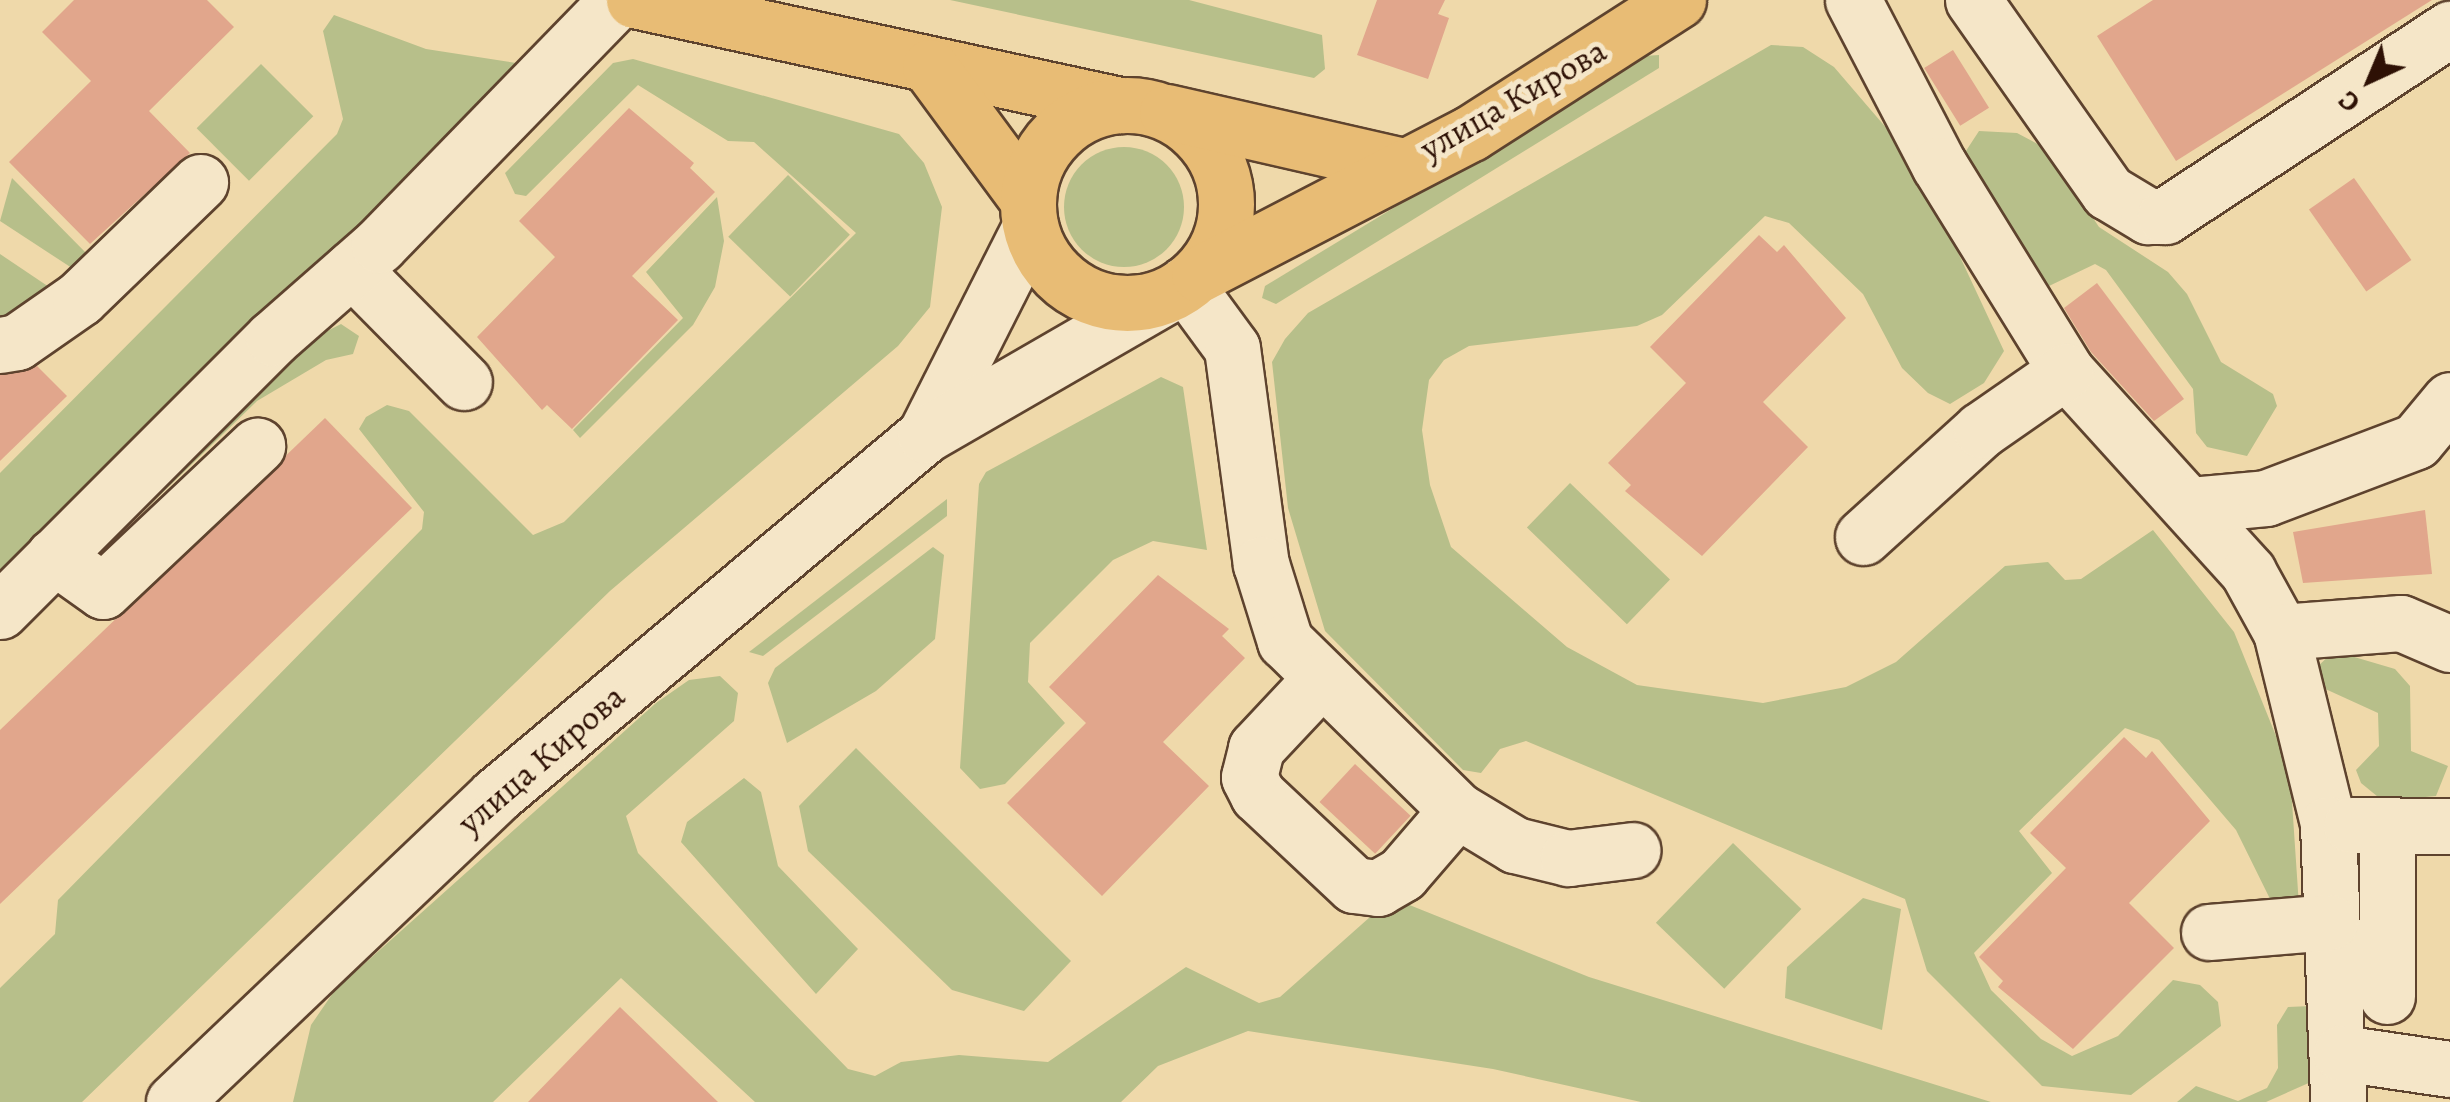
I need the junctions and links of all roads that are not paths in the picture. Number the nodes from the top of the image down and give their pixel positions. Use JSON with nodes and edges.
{"nodes":[{"id":1,"x":618,"y":0,"type":"edge"},
{"id":2,"x":634,"y":0,"type":"edge"},
{"id":3,"x":1678,"y":0,"type":"edge"},
{"id":4,"x":1853,"y":0,"type":"edge"},
{"id":5,"x":1973,"y":0,"type":"edge"},
{"id":6,"x":2450,"y":28,"type":"edge"},
{"id":7,"x":930,"y":67,"type":"junction"},
{"id":8,"x":1138,"y":107,"type":"junction"},
{"id":9,"x":1398,"y":165,"type":"junction"},
{"id":10,"x":200,"y":182,"type":"dead end"},
{"id":11,"x":1028,"y":214,"type":"junction"},
{"id":12,"x":352,"y":269,"type":"junction"},
{"id":13,"x":1183,"y":285,"type":"junction"},
{"id":14,"x":0,"y":345,"type":"edge"},
{"id":15,"x":2066,"y":371,"type":"junction"},
{"id":16,"x":464,"y":382,"type":"dead end"},
{"id":17,"x":2450,"y":400,"type":"edge"},
{"id":18,"x":925,"y":435,"type":"junction"},
{"id":19,"x":257,"y":446,"type":"dead end"},
{"id":20,"x":2191,"y":505,"type":"junction"},
{"id":21,"x":1863,"y":537,"type":"dead end"},
{"id":22,"x":54,"y":556,"type":"junction"},
{"id":23,"x":0,"y":611,"type":"edge"},
{"id":24,"x":2281,"y":632,"type":"junction"},
{"id":25,"x":2450,"y":644,"type":"edge"},
{"id":26,"x":1319,"y":681,"type":"junction"},
{"id":27,"x":1456,"y":810,"type":"junction"},
{"id":28,"x":2328,"y":824,"type":"junction"},
{"id":29,"x":2450,"y":826,"type":"edge"},
{"id":30,"x":2387,"y":827,"type":"junction"},
{"id":31,"x":1633,"y":850,"type":"dead end"},
{"id":32,"x":2330,"y":922,"type":"junction"},
{"id":33,"x":2209,"y":932,"type":"dead end"},
{"id":34,"x":2387,"y":996,"type":"dead end"},
{"id":35,"x":2450,"y":1069,"type":"edge"},
{"id":36,"x":2340,"y":1077,"type":"edge"},
{"id":37,"x":174,"y":1102,"type":"edge"},
{"id":38,"x":2392,"y":1102,"type":"edge"}],
"edges":[{"from":1,"to":12,"type":"street"},
{"from":2,"to":7,"type":"main road","name":"улица Кирова"},
{"from":3,"to":9,"type":"main road","name":"улица Кирова"},
{"from":4,"to":15,"type":"street"},
{"from":5,"to":6,"type":"street"},
{"from":7,"to":8,"type":"main road","name":"улица Кирова"},
{"from":7,"to":11,"type":"main road"},
{"from":8,"to":9,"type":"main road","name":"улица Кирова"},
{"from":8,"to":11,"type":"main road"},
{"from":8,"to":13,"type":"main road"},
{"from":9,"to":13,"type":"main road","name":"улица Кирова"},
{"from":10,"to":14,"type":"street"},
{"from":11,"to":13,"type":"main road"},
{"from":11,"to":18,"type":"street","name":"улица Кирова"},
{"from":12,"to":16,"type":"street"},
{"from":12,"to":22,"type":"street"},
{"from":13,"to":18,"type":"street","name":"улица Кирова"},
{"from":13,"to":26,"type":"street"},
{"from":15,"to":20,"type":"street"},
{"from":15,"to":21,"type":"street"},
{"from":17,"to":20,"type":"street"},
{"from":18,"to":37,"type":"street","name":"улица Кирова"},
{"from":19,"to":22,"type":"street"},
{"from":20,"to":24,"type":"street"},
{"from":22,"to":23,"type":"street"},
{"from":24,"to":25,"type":"street"},
{"from":24,"to":28,"type":"street"},
{"from":26,"to":27,"type":"street"},
{"from":26,"to":27,"type":"street"},
{"from":27,"to":31,"type":"street"},
{"from":28,"to":30,"type":"street"},
{"from":28,"to":32,"type":"street"},
{"from":29,"to":30,"type":"street"},
{"from":30,"to":34,"type":"street"},
{"from":32,"to":33,"type":"street"},
{"from":32,"to":36,"type":"street"},
{"from":35,"to":36,"type":"street"},
{"from":36,"to":38,"type":"street"}]}
